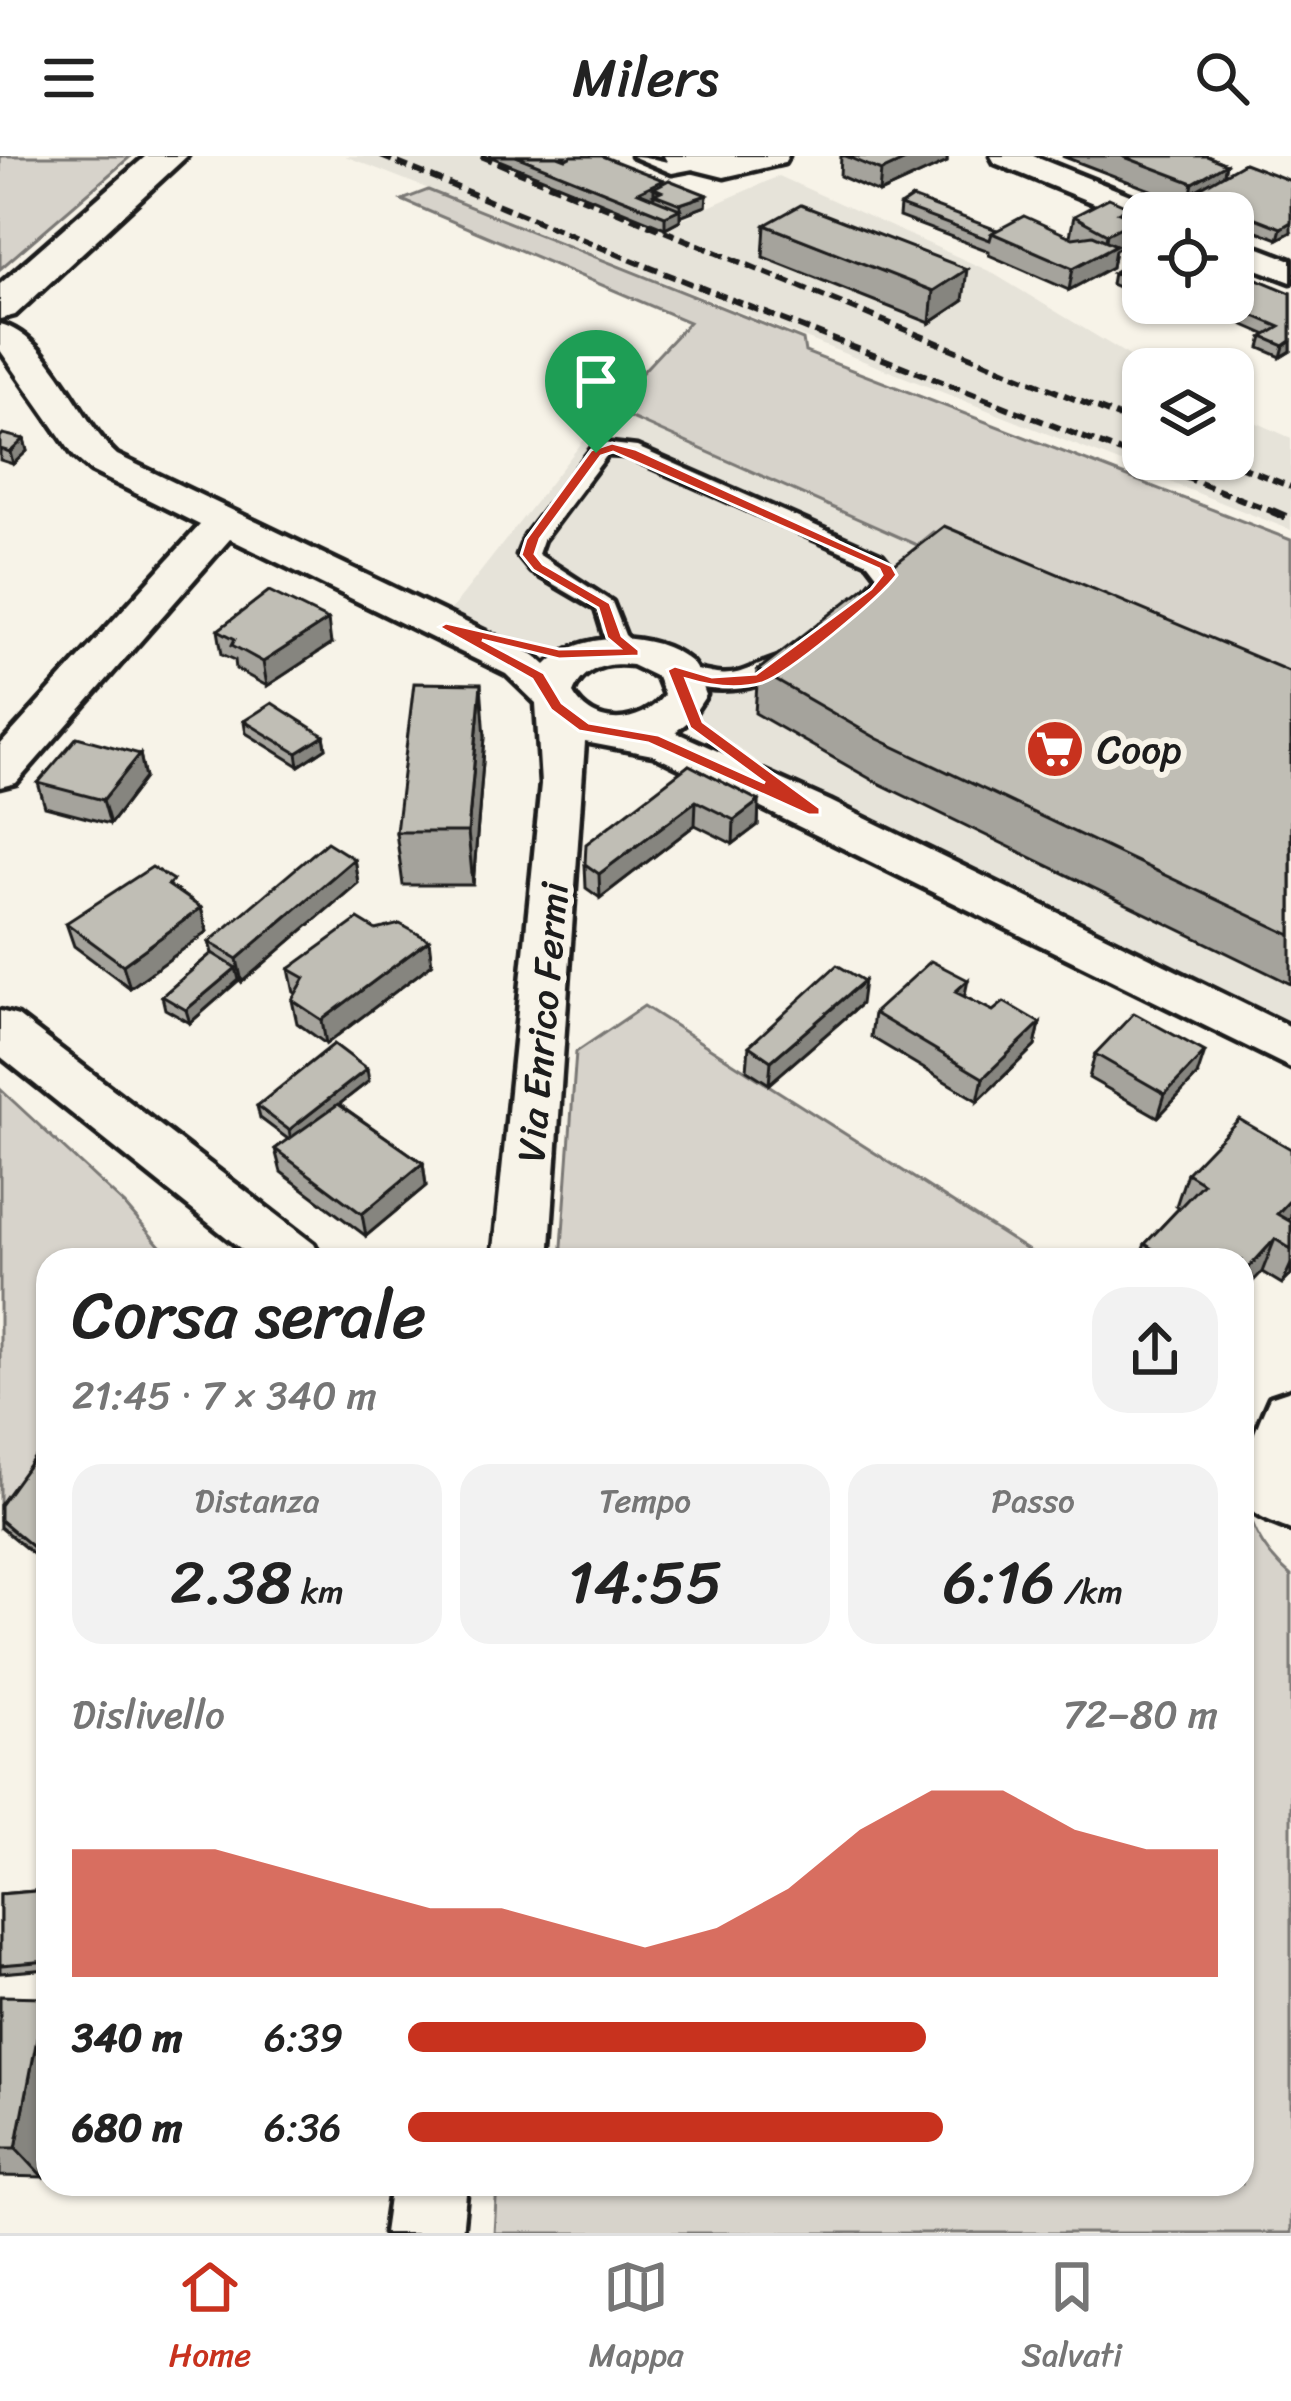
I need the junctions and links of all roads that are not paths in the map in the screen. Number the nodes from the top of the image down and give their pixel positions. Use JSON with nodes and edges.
{"nodes":[{"id":1,"x":168,"y":156,"type":"edge"},
{"id":2,"x":640,"y":156,"type":"edge"},
{"id":3,"x":1006,"y":156,"type":"edge"},
{"id":4,"x":768,"y":158,"type":"edge"},
{"id":5,"x":704,"y":168,"type":"edge"},
{"id":6,"x":1122,"y":203,"type":"edge"},
{"id":7,"x":1254,"y":257,"type":"edge"},
{"id":8,"x":1291,"y":272,"type":"edge"},
{"id":9,"x":0,"y":306,"type":"edge"},
{"id":10,"x":0,"y":334,"type":"edge"},
{"id":11,"x":220,"y":529,"type":"junction"},
{"id":12,"x":848,"y":614,"type":"edge"},
{"id":13,"x":446,"y":627,"type":"junction"},
{"id":14,"x":802,"y":649,"type":"edge"},
{"id":15,"x":613,"y":654,"type":"junction"},
{"id":16,"x":679,"y":685,"type":"junction"},
{"id":17,"x":554,"y":699,"type":"junction"},
{"id":18,"x":625,"y":732,"type":"junction"},
{"id":19,"x":0,"y":773,"type":"edge"},
{"id":20,"x":563,"y":784,"type":"junction"},
{"id":21,"x":814,"y":812,"type":"junction"},
{"id":22,"x":0,"y":1030,"type":"edge"},
{"id":23,"x":1291,"y":1048,"type":"edge"},
{"id":24,"x":279,"y":1248,"type":"edge"},
{"id":25,"x":522,"y":1248,"type":"edge"},
{"id":26,"x":1288,"y":1419,"type":"edge"},
{"id":27,"x":1291,"y":1503,"type":"edge"},
{"id":28,"x":427,"y":2196,"type":"edge"},
{"id":29,"x":424,"y":2233,"type":"edge"}],
"edges":[{"from":1,"to":9,"type":"street"},
{"from":2,"to":5,"type":"lane"},
{"from":3,"to":6,"type":"street"},
{"from":4,"to":5,"type":"street"},
{"from":7,"to":8,"type":"street"},
{"from":10,"to":11,"type":"street"},
{"from":11,"to":13,"type":"street"},
{"from":11,"to":19,"type":"street"},
{"from":12,"to":15,"type":"lane"},
{"from":13,"to":15,"type":"street"},
{"from":13,"to":17,"type":"street"},
{"from":14,"to":16,"type":"lane"},
{"from":15,"to":16,"type":"street"},
{"from":15,"to":17,"type":"street"},
{"from":16,"to":18,"type":"street"},
{"from":16,"to":21,"type":"street"},
{"from":17,"to":18,"type":"street"},
{"from":17,"to":20,"type":"street","name":"Via Enrico Fermi"},
{"from":18,"to":20,"type":"street"},
{"from":18,"to":21,"type":"street"},
{"from":20,"to":25,"type":"street","name":"Via Enrico Fermi"},
{"from":21,"to":23,"type":"street"},
{"from":22,"to":24,"type":"street"},
{"from":26,"to":27,"type":"street"},
{"from":28,"to":29,"type":"street"}]}
